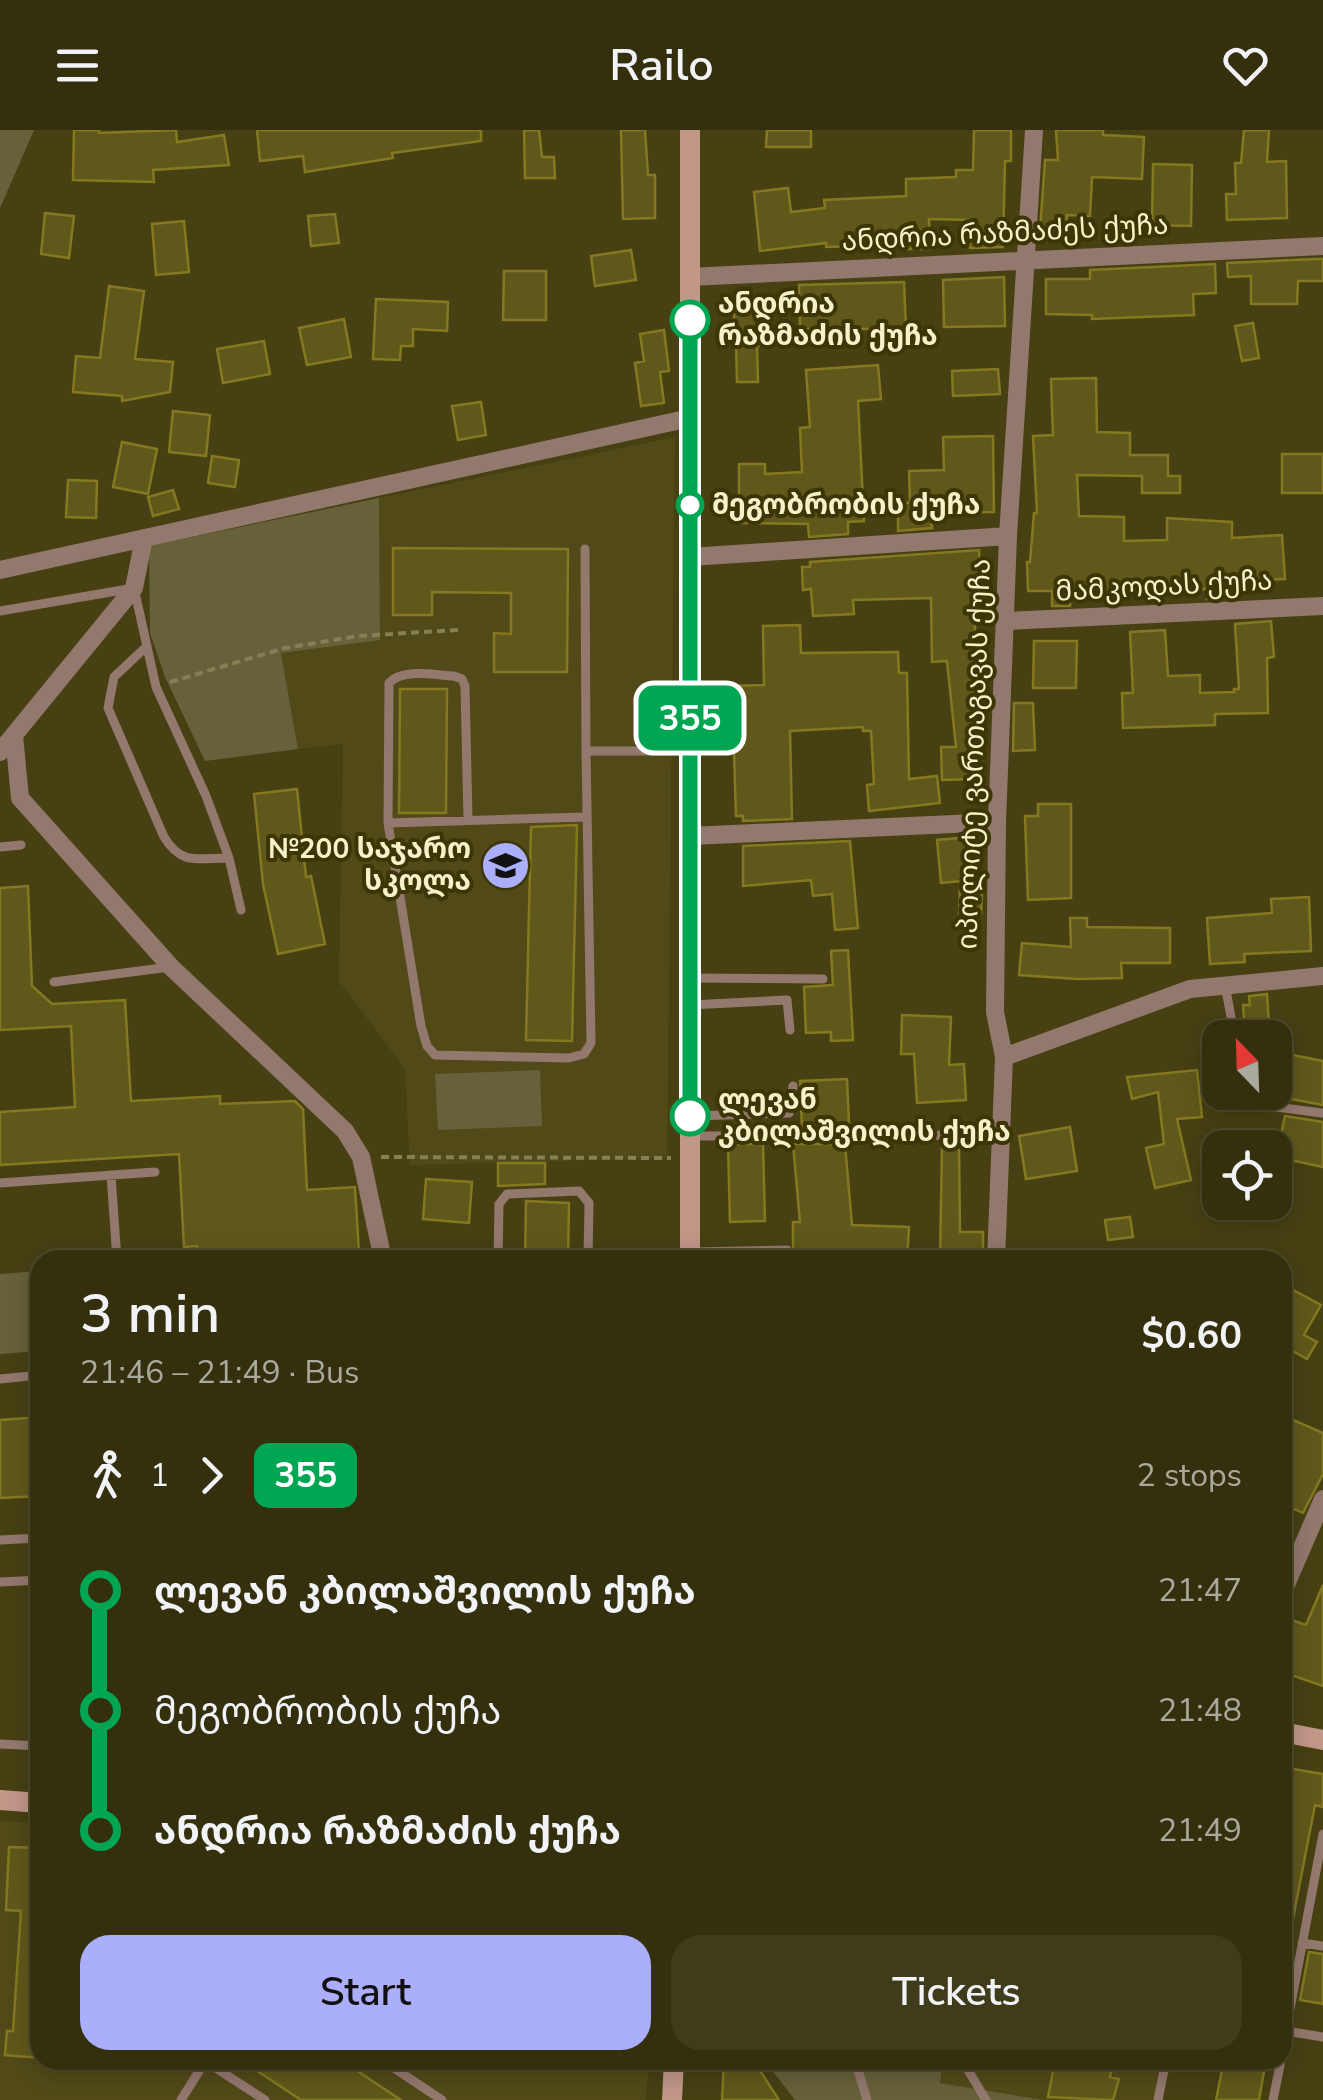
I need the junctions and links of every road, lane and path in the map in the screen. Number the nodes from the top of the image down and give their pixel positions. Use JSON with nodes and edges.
{"nodes":[{"id":1,"x":690,"y":130,"type":"edge"},
{"id":2,"x":1034,"y":130,"type":"edge"},
{"id":3,"x":1323,"y":246,"type":"edge"},
{"id":4,"x":1025,"y":259,"type":"junction"},
{"id":5,"x":690,"y":277,"type":"junction"},
{"id":6,"x":690,"y":418,"type":"junction"},
{"id":7,"x":1008,"y":536,"type":"junction"},
{"id":8,"x":144,"y":538,"type":"junction"},
{"id":9,"x":586,"y":548,"type":"dead end"},
{"id":10,"x":690,"y":556,"type":"junction"},
{"id":11,"x":0,"y":570,"type":"edge"},
{"id":12,"x":134,"y":588,"type":"junction"},
{"id":13,"x":1323,"y":606,"type":"edge"},
{"id":14,"x":0,"y":611,"type":"edge"},
{"id":15,"x":1007,"y":621,"type":"junction"},
{"id":16,"x":458,"y":630,"type":"dead end"},
{"id":17,"x":147,"y":646,"type":"junction"},
{"id":18,"x":156,"y":686,"type":"junction"},
{"id":19,"x":14,"y":735,"type":"junction"},
{"id":20,"x":690,"y":750,"type":"junction"},
{"id":21,"x":586,"y":751,"type":"junction"},
{"id":22,"x":0,"y":752,"type":"edge"},
{"id":23,"x":20,"y":798,"type":"junction"},
{"id":24,"x":0,"y":799,"type":"edge"},
{"id":25,"x":585,"y":818,"type":"junction"},
{"id":26,"x":468,"y":819,"type":"junction"},
{"id":27,"x":997,"y":822,"type":"junction"},
{"id":28,"x":388,"y":824,"type":"junction"},
{"id":29,"x":690,"y":836,"type":"junction"},
{"id":30,"x":21,"y":845,"type":"dead end"},
{"id":31,"x":0,"y":847,"type":"edge"},
{"id":32,"x":229,"y":858,"type":"junction"},
{"id":33,"x":240,"y":910,"type":"dead end"},
{"id":34,"x":172,"y":967,"type":"junction"},
{"id":35,"x":1323,"y":976,"type":"edge"},
{"id":36,"x":690,"y":978,"type":"junction"},
{"id":37,"x":823,"y":979,"type":"dead end"},
{"id":38,"x":54,"y":982,"type":"dead end"},
{"id":39,"x":1225,"y":986,"type":"junction"},
{"id":40,"x":690,"y":1005,"type":"junction"},
{"id":41,"x":1231,"y":1020,"type":"edge"},
{"id":42,"x":790,"y":1030,"type":"dead end"},
{"id":43,"x":1004,"y":1057,"type":"junction"},
{"id":44,"x":793,"y":1086,"type":"dead end"},
{"id":45,"x":1292,"y":1109,"type":"edge"},
{"id":46,"x":1322,"y":1113,"type":"edge"},
{"id":47,"x":690,"y":1126,"type":"junction"},
{"id":48,"x":1001,"y":1135,"type":"junction"},
{"id":49,"x":361,"y":1156,"type":"junction"},
{"id":50,"x":671,"y":1158,"type":"dead end"},
{"id":51,"x":155,"y":1172,"type":"dead end"},
{"id":52,"x":111,"y":1175,"type":"junction"},
{"id":53,"x":0,"y":1182,"type":"edge"},
{"id":54,"x":116,"y":1250,"type":"edge"},
{"id":55,"x":381,"y":1250,"type":"edge"},
{"id":56,"x":498,"y":1250,"type":"edge"},
{"id":57,"x":588,"y":1250,"type":"edge"},
{"id":58,"x":690,"y":1250,"type":"edge"},
{"id":59,"x":996,"y":1250,"type":"edge"},
{"id":60,"x":30,"y":1377,"type":"edge"},
{"id":61,"x":0,"y":1379,"type":"edge"},
{"id":62,"x":1323,"y":1499,"type":"edge"},
{"id":63,"x":30,"y":1538,"type":"edge"},
{"id":64,"x":0,"y":1540,"type":"edge"},
{"id":65,"x":1292,"y":1571,"type":"edge"},
{"id":66,"x":30,"y":1580,"type":"edge"},
{"id":67,"x":0,"y":1582,"type":"edge"},
{"id":68,"x":1292,"y":1734,"type":"edge"},
{"id":69,"x":1323,"y":1740,"type":"edge"},
{"id":70,"x":0,"y":1744,"type":"edge"},
{"id":71,"x":30,"y":1746,"type":"edge"},
{"id":72,"x":0,"y":1800,"type":"edge"},
{"id":73,"x":30,"y":1802,"type":"edge"},
{"id":74,"x":1323,"y":1834,"type":"edge"},
{"id":75,"x":1302,"y":1942,"type":"junction"},
{"id":76,"x":1323,"y":1946,"type":"edge"},
{"id":77,"x":1292,"y":1997,"type":"edge"},
{"id":78,"x":1292,"y":2031,"type":"edge"},
{"id":79,"x":1323,"y":2037,"type":"edge"},
{"id":80,"x":199,"y":2070,"type":"edge"},
{"id":81,"x":220,"y":2070,"type":"edge"},
{"id":82,"x":397,"y":2070,"type":"edge"},
{"id":83,"x":674,"y":2070,"type":"edge"},
{"id":84,"x":858,"y":2070,"type":"edge"},
{"id":85,"x":968,"y":2070,"type":"edge"},
{"id":86,"x":1164,"y":2070,"type":"edge"},
{"id":87,"x":1279,"y":2070,"type":"edge"},
{"id":88,"x":181,"y":2100,"type":"edge"},
{"id":89,"x":265,"y":2100,"type":"edge"},
{"id":90,"x":442,"y":2100,"type":"edge"},
{"id":91,"x":672,"y":2100,"type":"edge"},
{"id":92,"x":867,"y":2100,"type":"edge"},
{"id":93,"x":986,"y":2100,"type":"edge"},
{"id":94,"x":1158,"y":2100,"type":"edge"},
{"id":95,"x":1273,"y":2100,"type":"edge"}],
"edges":[{"from":1,"to":5,"type":"main road"},
{"from":2,"to":4,"type":"street","name":"იპოლიტე ვართაგავას ქუჩა"},
{"from":3,"to":4,"type":"street","name":"ანდრია რაზმაძეს ქუჩა"},
{"from":4,"to":5,"type":"street","name":"ანდრია რაზმაძეს ქუჩა"},
{"from":4,"to":7,"type":"street","name":"იპოლიტე ვართაგავას ქუჩა"},
{"from":5,"to":6,"type":"main road"},
{"from":6,"to":8,"type":"street"},
{"from":6,"to":10,"type":"main road"},
{"from":7,"to":10,"type":"street"},
{"from":7,"to":15,"type":"street","name":"იპოლიტე ვართაგავას ქუჩა"},
{"from":8,"to":11,"type":"street"},
{"from":8,"to":12,"type":"street"},
{"from":9,"to":21,"type":"lane"},
{"from":10,"to":20,"type":"main road"},
{"from":12,"to":14,"type":"lane"},
{"from":12,"to":17,"type":"lane"},
{"from":12,"to":19,"type":"street"},
{"from":13,"to":15,"type":"street","name":"მამკოდას ქუჩა"},
{"from":15,"to":27,"type":"street","name":"იპოლიტე ვართაგავას ქუჩა"},
{"from":16,"to":18,"type":"path"},
{"from":17,"to":18,"type":"lane"},
{"from":17,"to":32,"type":"lane"},
{"from":18,"to":32,"type":"lane"},
{"from":19,"to":22,"type":"street"},
{"from":19,"to":23,"type":"street"},
{"from":20,"to":21,"type":"lane"},
{"from":20,"to":29,"type":"main road"},
{"from":21,"to":25,"type":"lane"},
{"from":23,"to":24,"type":"street"},
{"from":23,"to":34,"type":"street"},
{"from":25,"to":26,"type":"lane"},
{"from":25,"to":28,"type":"lane"},
{"from":26,"to":28,"type":"lane"},
{"from":26,"to":28,"type":"lane"},
{"from":27,"to":29,"type":"street"},
{"from":27,"to":43,"type":"street","name":"იპოლიტე ვართაგავას ქუჩა"},
{"from":29,"to":36,"type":"main road"},
{"from":30,"to":31,"type":"lane"},
{"from":32,"to":33,"type":"lane"},
{"from":34,"to":38,"type":"lane"},
{"from":34,"to":49,"type":"street"},
{"from":35,"to":39,"type":"street"},
{"from":36,"to":37,"type":"lane"},
{"from":36,"to":40,"type":"main road"},
{"from":39,"to":41,"type":"lane"},
{"from":39,"to":43,"type":"street"},
{"from":40,"to":42,"type":"lane"},
{"from":40,"to":47,"type":"main road"},
{"from":43,"to":48,"type":"street","name":"იპოლიტე ვართაგავას ქუჩა"},
{"from":44,"to":47,"type":"lane"},
{"from":45,"to":46,"type":"lane"},
{"from":47,"to":48,"type":"lane"},
{"from":47,"to":58,"type":"main road"},
{"from":48,"to":59,"type":"street","name":"იპოლიტე ვართაგავას ქუჩა"},
{"from":49,"to":50,"type":"path"},
{"from":49,"to":55,"type":"street"},
{"from":51,"to":52,"type":"lane"},
{"from":52,"to":53,"type":"lane"},
{"from":52,"to":54,"type":"lane"},
{"from":56,"to":57,"type":"lane"},
{"from":60,"to":61,"type":"lane"},
{"from":62,"to":65,"type":"street"},
{"from":63,"to":64,"type":"lane"},
{"from":66,"to":67,"type":"lane"},
{"from":68,"to":69,"type":"main road"},
{"from":70,"to":71,"type":"lane"},
{"from":72,"to":73,"type":"main road"},
{"from":74,"to":75,"type":"lane"},
{"from":75,"to":76,"type":"lane"},
{"from":75,"to":77,"type":"lane"},
{"from":78,"to":79,"type":"lane"},
{"from":80,"to":88,"type":"lane"},
{"from":81,"to":89,"type":"lane"},
{"from":82,"to":90,"type":"lane"},
{"from":83,"to":91,"type":"main road"},
{"from":84,"to":92,"type":"lane"},
{"from":85,"to":93,"type":"lane"},
{"from":86,"to":94,"type":"lane"},
{"from":87,"to":95,"type":"lane"}]}
